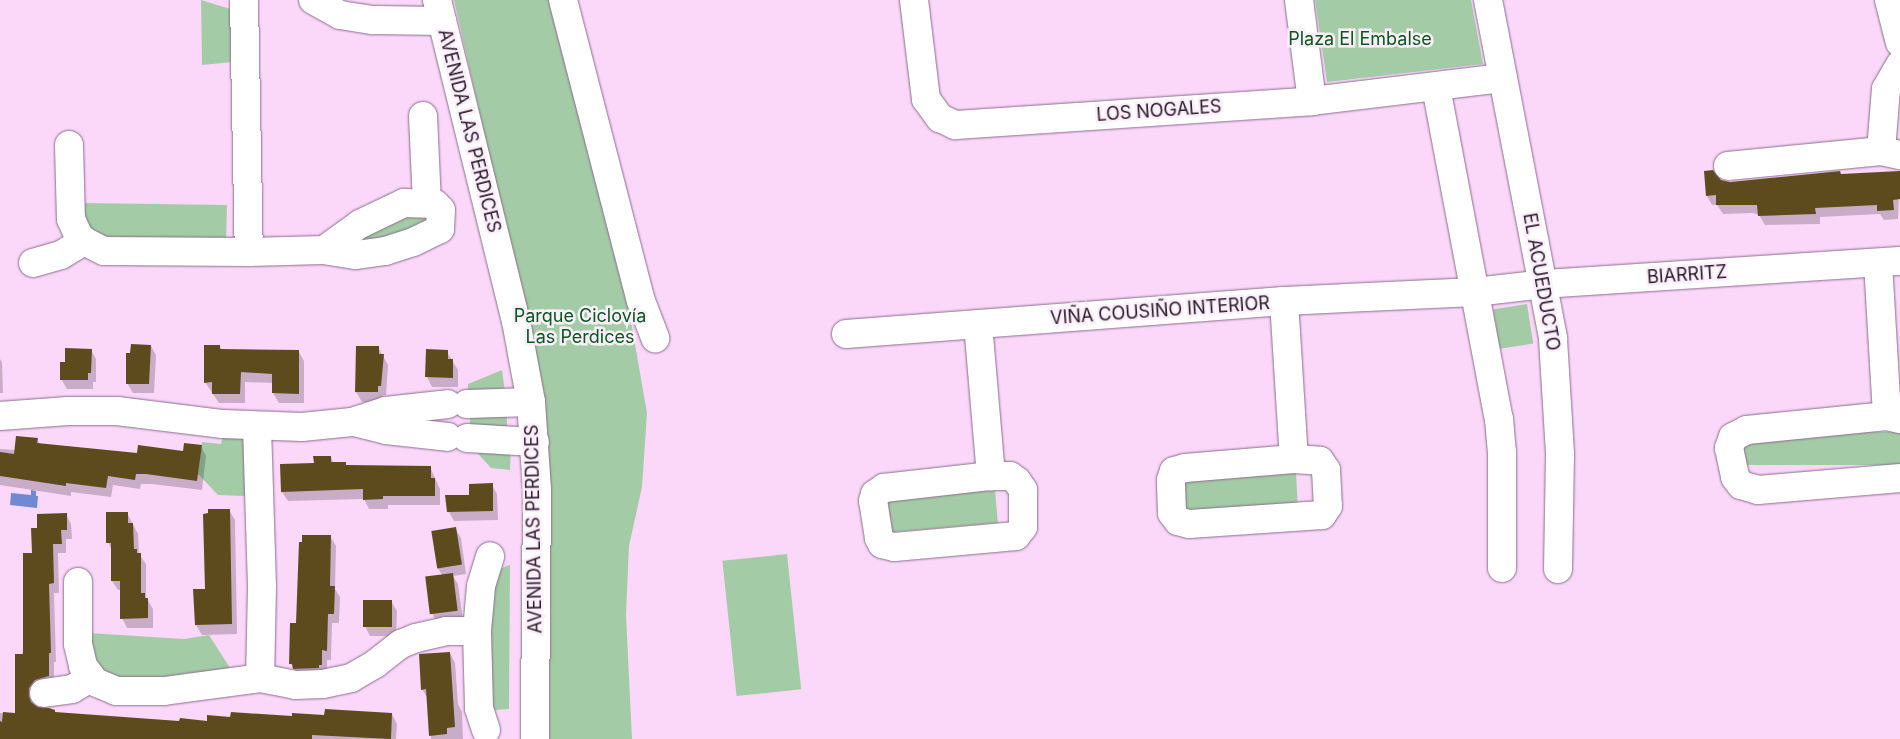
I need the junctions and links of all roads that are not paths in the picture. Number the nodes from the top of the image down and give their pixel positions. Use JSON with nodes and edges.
{"nodes":[{"id":1,"x":244,"y":0,"type":"edge"},
{"id":2,"x":313,"y":0,"type":"edge"},
{"id":3,"x":563,"y":0,"type":"edge"},
{"id":4,"x":914,"y":0,"type":"edge"},
{"id":5,"x":1299,"y":0,"type":"edge"},
{"id":6,"x":1488,"y":0,"type":"edge"},
{"id":7,"x":1889,"y":0,"type":"edge"},
{"id":8,"x":439,"y":11,"type":"edge"},
{"id":9,"x":1900,"y":43,"type":"edge"},
{"id":10,"x":1900,"y":65,"type":"edge"},
{"id":11,"x":1503,"y":78,"type":"junction"},
{"id":12,"x":1436,"y":87,"type":"junction"},
{"id":13,"x":1312,"y":101,"type":"junction"},
{"id":14,"x":423,"y":116,"type":"dead end"},
{"id":15,"x":69,"y":145,"type":"dead end"},
{"id":16,"x":1891,"y":153,"type":"edge"},
{"id":17,"x":1728,"y":166,"type":"dead end"},
{"id":18,"x":427,"y":203,"type":"junction"},
{"id":19,"x":84,"y":241,"type":"junction"},
{"id":20,"x":324,"y":250,"type":"junction"},
{"id":21,"x":249,"y":252,"type":"junction"},
{"id":22,"x":1889,"y":262,"type":"edge"},
{"id":23,"x":33,"y":263,"type":"dead end"},
{"id":24,"x":1544,"y":284,"type":"junction"},
{"id":25,"x":1475,"y":292,"type":"junction"},
{"id":26,"x":1284,"y":302,"type":"junction"},
{"id":27,"x":978,"y":324,"type":"junction"},
{"id":28,"x":846,"y":334,"type":"dead end"},
{"id":29,"x":655,"y":338,"type":"dead end"},
{"id":30,"x":531,"y":402,"type":"junction"},
{"id":31,"x":0,"y":416,"type":"edge"},
{"id":32,"x":1894,"y":418,"type":"edge"},
{"id":33,"x":352,"y":422,"type":"junction"},
{"id":34,"x":257,"y":427,"type":"junction"},
{"id":35,"x":535,"y":442,"type":"junction"},
{"id":36,"x":1294,"y":459,"type":"junction"},
{"id":37,"x":991,"y":476,"type":"junction"},
{"id":38,"x":1900,"y":478,"type":"edge"},
{"id":39,"x":490,"y":556,"type":"dead end"},
{"id":40,"x":1502,"y":568,"type":"dead end"},
{"id":41,"x":1558,"y":568,"type":"dead end"},
{"id":42,"x":78,"y":582,"type":"dead end"},
{"id":43,"x":477,"y":631,"type":"junction"},
{"id":44,"x":91,"y":678,"type":"junction"},
{"id":45,"x":260,"y":678,"type":"junction"},
{"id":46,"x":44,"y":693,"type":"dead end"},
{"id":47,"x":486,"y":730,"type":"dead end"},
{"id":48,"x":535,"y":739,"type":"edge"}],
"edges":[{"from":1,"to":21,"type":"street"},
{"from":2,"to":8,"type":"street"},
{"from":3,"to":29,"type":"street"},
{"from":4,"to":13,"type":"street","name":"LOS NOGALES"},
{"from":5,"to":13,"type":"street"},
{"from":6,"to":11,"type":"street","name":"EL ACUEDUCTO"},
{"from":7,"to":9,"type":"street"},
{"from":8,"to":30,"type":"street","name":"AVENIDA LAS PERDICES"},
{"from":10,"to":16,"type":"street"},
{"from":11,"to":12,"type":"street","name":"LOS NOGALES"},
{"from":11,"to":24,"type":"street","name":"EL ACUEDUCTO"},
{"from":12,"to":13,"type":"street","name":"LOS NOGALES"},
{"from":12,"to":25,"type":"street"},
{"from":14,"to":18,"type":"street"},
{"from":15,"to":19,"type":"street"},
{"from":16,"to":17,"type":"street"},
{"from":18,"to":20,"type":"street"},
{"from":18,"to":20,"type":"street"},
{"from":19,"to":21,"type":"street"},
{"from":19,"to":23,"type":"street"},
{"from":20,"to":21,"type":"street"},
{"from":22,"to":24,"type":"street","name":"BIARRITZ"},
{"from":22,"to":32,"type":"street"},
{"from":24,"to":25,"type":"street","name":"BIARRITZ"},
{"from":24,"to":41,"type":"street","name":"EL ACUEDUCTO"},
{"from":25,"to":26,"type":"street","name":"VIÑA COUSIÑO INTERIOR"},
{"from":25,"to":40,"type":"street"},
{"from":26,"to":27,"type":"street","name":"VIÑA COUSIÑO INTERIOR"},
{"from":26,"to":36,"type":"street"},
{"from":27,"to":28,"type":"street","name":"VIÑA COUSIÑO INTERIOR"},
{"from":27,"to":37,"type":"street"},
{"from":30,"to":33,"type":"street"},
{"from":30,"to":35,"type":"street","name":"AVENIDA LAS PERDICES"},
{"from":31,"to":34,"type":"street"},
{"from":32,"to":38,"type":"street"},
{"from":33,"to":34,"type":"street"},
{"from":33,"to":35,"type":"street"},
{"from":34,"to":45,"type":"street"},
{"from":35,"to":48,"type":"street","name":"AVENIDA LAS PERDICES"},
{"from":36,"to":36,"type":"street"},
{"from":37,"to":37,"type":"street"},
{"from":39,"to":43,"type":"street"},
{"from":42,"to":44,"type":"street"},
{"from":43,"to":45,"type":"street"},
{"from":43,"to":47,"type":"street"},
{"from":44,"to":45,"type":"street"},
{"from":44,"to":46,"type":"street"}]}
